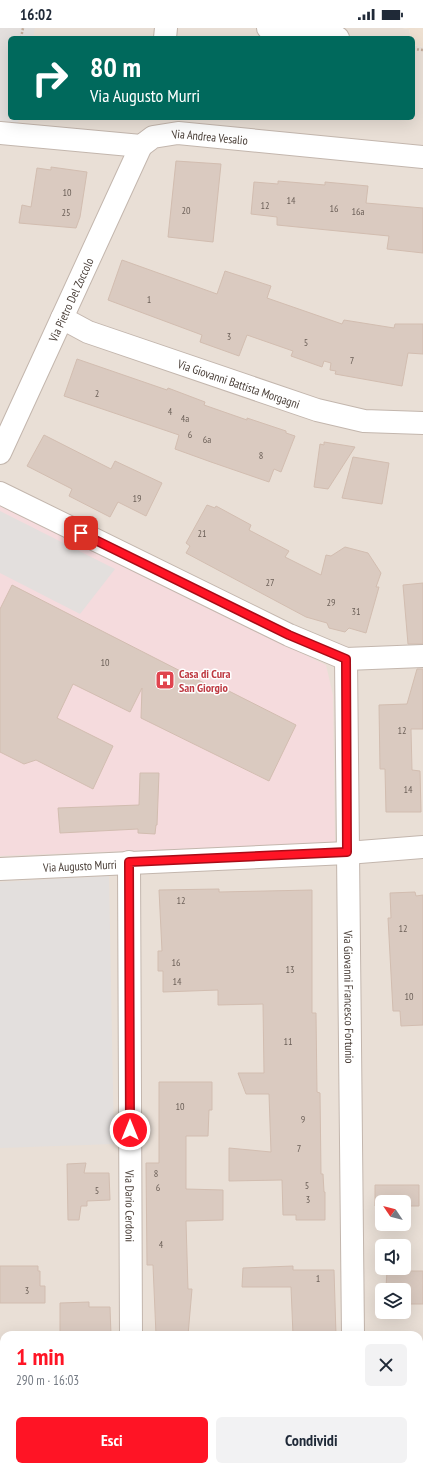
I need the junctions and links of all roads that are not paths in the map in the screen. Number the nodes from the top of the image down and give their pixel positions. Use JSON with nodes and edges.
{"nodes":[{"id":1,"x":268,"y":28,"type":"edge"},
{"id":2,"x":324,"y":36,"type":"edge"},
{"id":3,"x":0,"y":132,"type":"edge"},
{"id":4,"x":150,"y":134,"type":"edge"},
{"id":5,"x":423,"y":157,"type":"edge"},
{"id":6,"x":62,"y":318,"type":"junction"},
{"id":7,"x":423,"y":423,"type":"edge"},
{"id":8,"x":0,"y":453,"type":"edge"},
{"id":9,"x":0,"y":493,"type":"edge"},
{"id":10,"x":423,"y":656,"type":"edge"},
{"id":11,"x":346,"y":659,"type":"junction"},
{"id":12,"x":423,"y":847,"type":"edge"},
{"id":13,"x":347,"y":852,"type":"junction"},
{"id":14,"x":129,"y":862,"type":"junction"},
{"id":15,"x":0,"y":869,"type":"edge"},
{"id":16,"x":131,"y":1331,"type":"edge"},
{"id":17,"x":353,"y":1331,"type":"edge"}],
"edges":[{"from":1,"to":2,"type":"street"},
{"from":3,"to":4,"type":"street","name":"Via Andrea Vesalio"},
{"from":4,"to":5,"type":"street","name":"Via Andrea Vesalio"},
{"from":4,"to":6,"type":"street","name":"Via Pietro Del Zoccolo"},
{"from":6,"to":7,"type":"street","name":"Via Giovanni Battista Morgagni"},
{"from":6,"to":8,"type":"street","name":"Via Pietro Del Zoccolo"},
{"from":9,"to":11,"type":"street"},
{"from":10,"to":11,"type":"street"},
{"from":11,"to":13,"type":"street","name":"Via Giovanni Francesco Fortunio"},
{"from":12,"to":13,"type":"street","name":"Via Augusto Murri"},
{"from":13,"to":14,"type":"street","name":"Via Augusto Murri"},
{"from":13,"to":17,"type":"street","name":"Via Giovanni Francesco Fortunio"},
{"from":14,"to":15,"type":"street","name":"Via Augusto Murri"},
{"from":14,"to":16,"type":"street","name":"Via Dario Cerdoni"}]}
